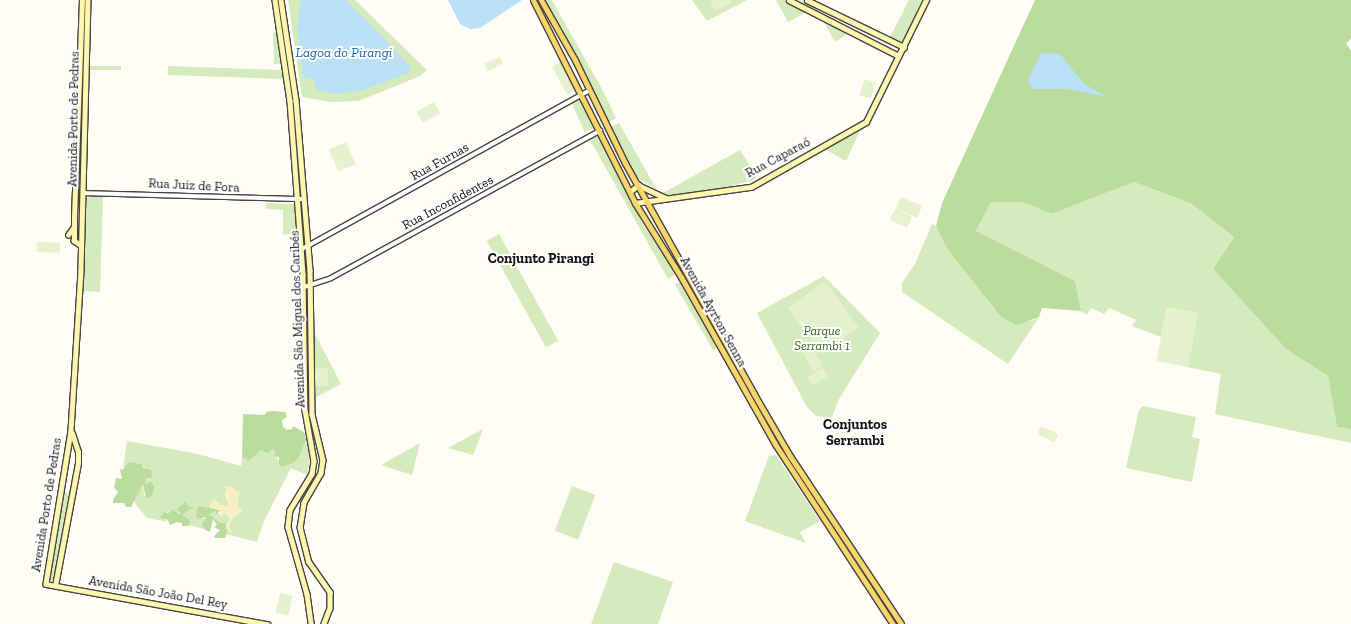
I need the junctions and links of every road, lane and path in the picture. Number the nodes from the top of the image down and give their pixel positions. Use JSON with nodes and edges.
{"nodes":[{"id":1,"x":82,"y":0,"type":"edge"},
{"id":2,"x":88,"y":0,"type":"edge"},
{"id":3,"x":275,"y":0,"type":"edge"},
{"id":4,"x":281,"y":0,"type":"edge"},
{"id":5,"x":533,"y":0,"type":"edge"},
{"id":6,"x":541,"y":0,"type":"edge"},
{"id":7,"x":789,"y":0,"type":"edge"},
{"id":8,"x":807,"y":0,"type":"edge"},
{"id":9,"x":926,"y":0,"type":"edge"},
{"id":10,"x":840,"y":16,"type":"junction"},
{"id":11,"x":836,"y":23,"type":"junction"},
{"id":12,"x":904,"y":47,"type":"junction"},
{"id":13,"x":899,"y":56,"type":"junction"},
{"id":14,"x":588,"y":91,"type":"junction"},
{"id":15,"x":582,"y":95,"type":"junction"},
{"id":16,"x":600,"y":131,"type":"junction"},
{"id":17,"x":638,"y":185,"type":"junction"},
{"id":18,"x":630,"y":192,"type":"junction"},
{"id":19,"x":83,"y":193,"type":"junction"},
{"id":20,"x":666,"y":198,"type":"junction"},
{"id":21,"x":304,"y":199,"type":"junction"},
{"id":22,"x":298,"y":200,"type":"junction"},
{"id":23,"x":646,"y":201,"type":"junction"},
{"id":24,"x":635,"y":203,"type":"junction"},
{"id":25,"x":74,"y":224,"type":"junction"},
{"id":26,"x":68,"y":235,"type":"dead end"},
{"id":27,"x":74,"y":238,"type":"junction"},
{"id":28,"x":82,"y":239,"type":"junction"},
{"id":29,"x":81,"y":246,"type":"junction"},
{"id":30,"x":308,"y":246,"type":"junction"},
{"id":31,"x":302,"y":249,"type":"junction"},
{"id":32,"x":304,"y":287,"type":"junction"},
{"id":33,"x":311,"y":287,"type":"junction"},
{"id":34,"x":754,"y":394,"type":"junction"},
{"id":35,"x":748,"y":398,"type":"junction"},
{"id":36,"x":70,"y":431,"type":"junction"},
{"id":37,"x":302,"y":490,"type":"junction"},
{"id":38,"x":309,"y":494,"type":"junction"},
{"id":39,"x":46,"y":584,"type":"joint"},
{"id":40,"x":55,"y":586,"type":"junction"},
{"id":41,"x":267,"y":624,"type":"edge"},
{"id":42,"x":311,"y":624,"type":"edge"},
{"id":43,"x":324,"y":624,"type":"edge"},
{"id":44,"x":893,"y":624,"type":"edge"},
{"id":45,"x":901,"y":624,"type":"edge"}],
"edges":[{"from":1,"to":25,"type":"main road","name":"Avenida Porto de Pedras"},
{"from":2,"to":19,"type":"main road","name":"Avenida Porto de Pedras"},
{"from":3,"to":22,"type":"main road","name":"Avenida São Miguel dos Caribés"},
{"from":4,"to":21,"type":"main road","name":"Avenida São Miguel dos Caribés"},
{"from":5,"to":15,"type":"main road","name":"Avenida Ayrton Senna"},
{"from":6,"to":14,"type":"main road","name":"Avenida Ayrton Senna"},
{"from":7,"to":11,"type":"main road"},
{"from":8,"to":10,"type":"main road"},
{"from":9,"to":12,"type":"main road"},
{"from":10,"to":11,"type":"main road"},
{"from":10,"to":12,"type":"main road"},
{"from":11,"to":13,"type":"main road"},
{"from":12,"to":13,"type":"main road"},
{"from":13,"to":20,"type":"main road","name":"Rua Caparaó"},
{"from":14,"to":15,"type":"street","name":"Rua Furnas"},
{"from":14,"to":17,"type":"main road","name":"Avenida Ayrton Senna"},
{"from":15,"to":16,"type":"main road","name":"Avenida Ayrton Senna"},
{"from":15,"to":30,"type":"street","name":"Rua Furnas"},
{"from":16,"to":18,"type":"main road","name":"Avenida Ayrton Senna"},
{"from":16,"to":33,"type":"street","name":"Rua Inconfidentes"},
{"from":17,"to":18,"type":"main road"},
{"from":17,"to":20,"type":"main road"},
{"from":17,"to":23,"type":"main road","name":"Avenida Ayrton Senna"},
{"from":18,"to":24,"type":"main road","name":"Avenida Ayrton Senna"},
{"from":19,"to":22,"type":"street","name":"Rua Juiz de Fora"},
{"from":19,"to":28,"type":"main road","name":"Avenida Porto de Pedras"},
{"from":20,"to":23,"type":"main road","name":"Rua Caparaó"},
{"from":21,"to":22,"type":"street","name":"Rua Juiz de Fora"},
{"from":21,"to":30,"type":"main road","name":"Avenida São Miguel dos Caribés"},
{"from":22,"to":31,"type":"main road","name":"Avenida São Miguel dos Caribés"},
{"from":23,"to":24,"type":"main road","name":"Rua Caparaó"},
{"from":23,"to":34,"type":"main road","name":"Avenida Ayrton Senna"},
{"from":24,"to":35,"type":"main road","name":"Avenida Ayrton Senna"},
{"from":25,"to":26,"type":"main road"},
{"from":25,"to":27,"type":"main road","name":"Avenida Porto de Pedras"},
{"from":27,"to":28,"type":"main road"},
{"from":27,"to":29,"type":"main road"},
{"from":28,"to":29,"type":"main road","name":"Avenida Porto de Pedras"},
{"from":29,"to":36,"type":"main road","name":"Avenida Porto de Pedras"},
{"from":30,"to":31,"type":"street","name":"Rua Furnas"},
{"from":30,"to":33,"type":"main road","name":"Avenida São Miguel dos Caribés"},
{"from":31,"to":32,"type":"main road","name":"Avenida São Miguel dos Caribés"},
{"from":32,"to":33,"type":"street","name":"Rua Inconfidentes"},
{"from":32,"to":37,"type":"main road","name":"Avenida São Miguel dos Caribés"},
{"from":33,"to":38,"type":"main road","name":"Avenida São Miguel dos Caribés"},
{"from":34,"to":35,"type":"main road"},
{"from":34,"to":45,"type":"main road","name":"Avenida Ayrton Senna"},
{"from":35,"to":44,"type":"main road","name":"Avenida Ayrton Senna"},
{"from":36,"to":39,"type":"main road","name":"Avenida Porto de Pedras"},
{"from":36,"to":40,"type":"main road","name":"Avenida Porto de Pedras"},
{"from":37,"to":38,"type":"main road"},
{"from":37,"to":42,"type":"main road","name":"Avenida São Miguel dos Caribés"},
{"from":38,"to":43,"type":"main road","name":"Avenida São Miguel dos Caribés"},
{"from":39,"to":40,"type":"main road","name":"Avenida São João Del Rey"},
{"from":40,"to":41,"type":"main road","name":"Avenida São João Del Rey"}]}
